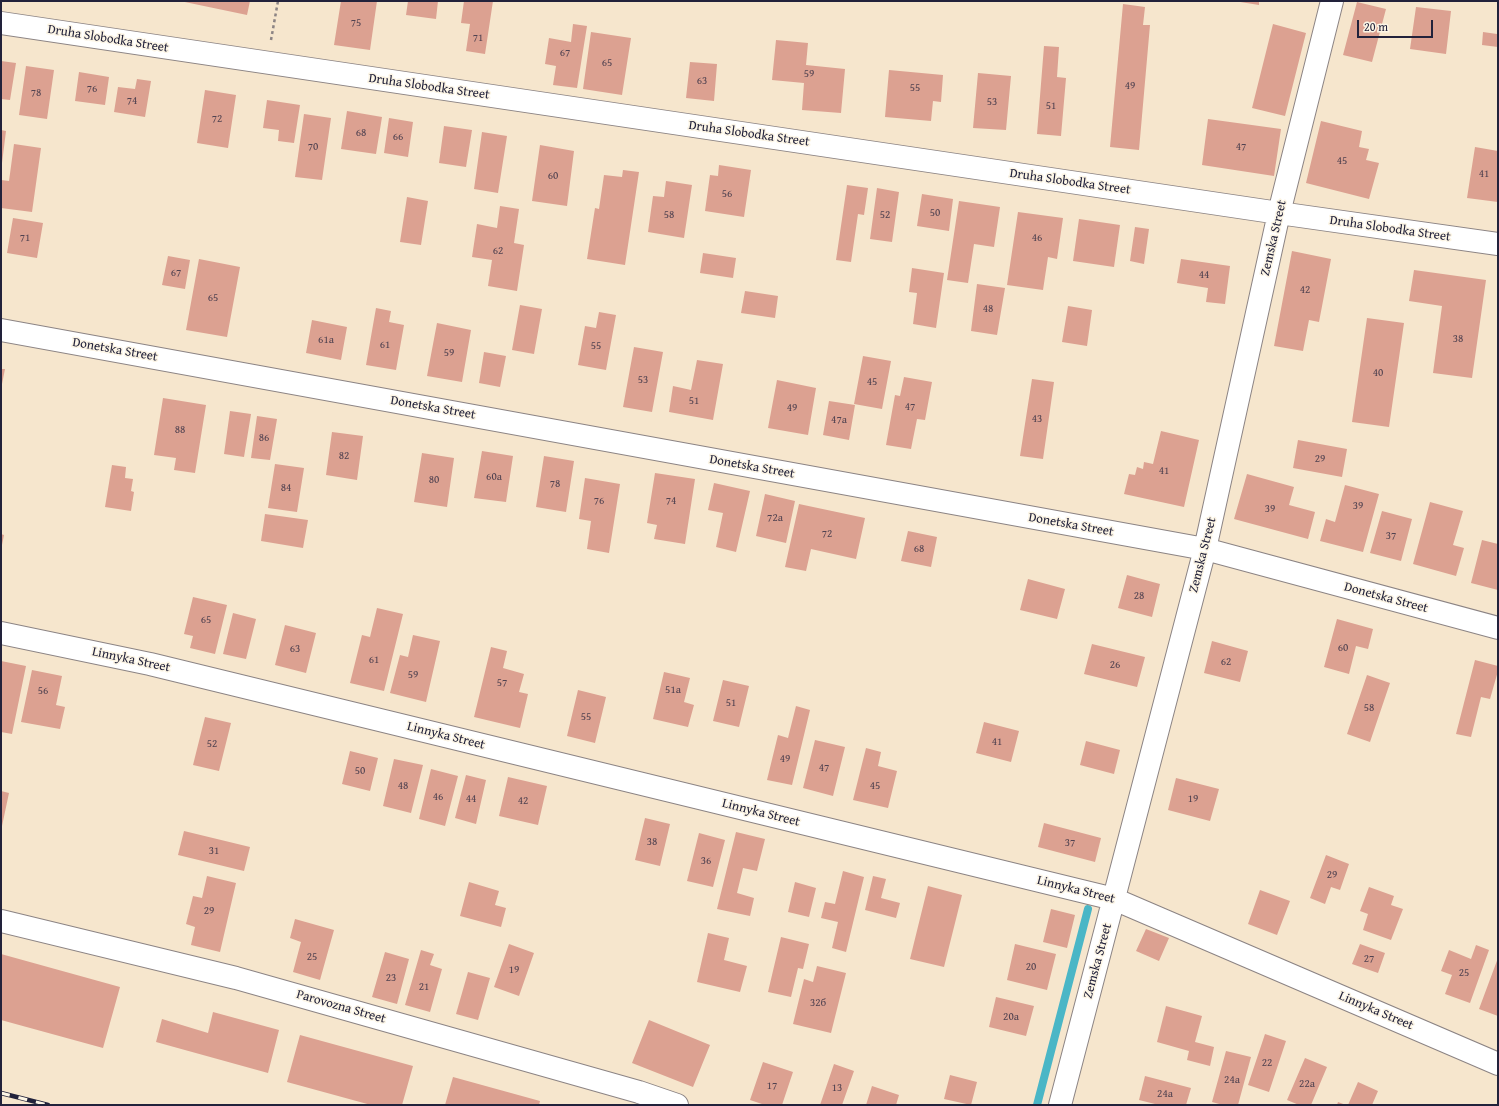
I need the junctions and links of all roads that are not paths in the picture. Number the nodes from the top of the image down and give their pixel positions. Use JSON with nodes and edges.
{"nodes":[{"id":1,"x":1332,"y":1,"type":"edge"},
{"id":2,"x":1,"y":23,"type":"edge"},
{"id":3,"x":1279,"y":213,"type":"junction"},
{"id":4,"x":1498,"y":244,"type":"edge"},
{"id":5,"x":1,"y":330,"type":"edge"},
{"id":6,"x":1205,"y":549,"type":"junction"},
{"id":7,"x":1498,"y":628,"type":"edge"},
{"id":8,"x":1,"y":633,"type":"edge"},
{"id":9,"x":1114,"y":899,"type":"junction"},
{"id":10,"x":1,"y":922,"type":"edge"},
{"id":11,"x":1498,"y":1064,"type":"edge"},
{"id":12,"x":638,"y":1098,"type":"edge"},
{"id":13,"x":677,"y":1105,"type":"edge"},
{"id":14,"x":1060,"y":1105,"type":"edge"}],
"edges":[{"from":1,"to":3,"type":"street","name":"Zemska Street"},
{"from":2,"to":3,"type":"street","name":"Druha Slobodka Street"},
{"from":3,"to":4,"type":"street","name":"Druha Slobodka Street"},
{"from":3,"to":6,"type":"street","name":"Zemska Street"},
{"from":5,"to":6,"type":"street","name":"Donetska Street"},
{"from":6,"to":7,"type":"street","name":"Donetska Street"},
{"from":6,"to":9,"type":"street","name":"Zemska Street"},
{"from":8,"to":9,"type":"street","name":"Linnyka Street"},
{"from":9,"to":11,"type":"street","name":"Linnyka Street"},
{"from":9,"to":14,"type":"street","name":"Zemska Street"},
{"from":10,"to":12,"type":"street","name":"Parovozna Street"},
{"from":12,"to":13,"type":"street","name":"Parovozna Street"}]}
